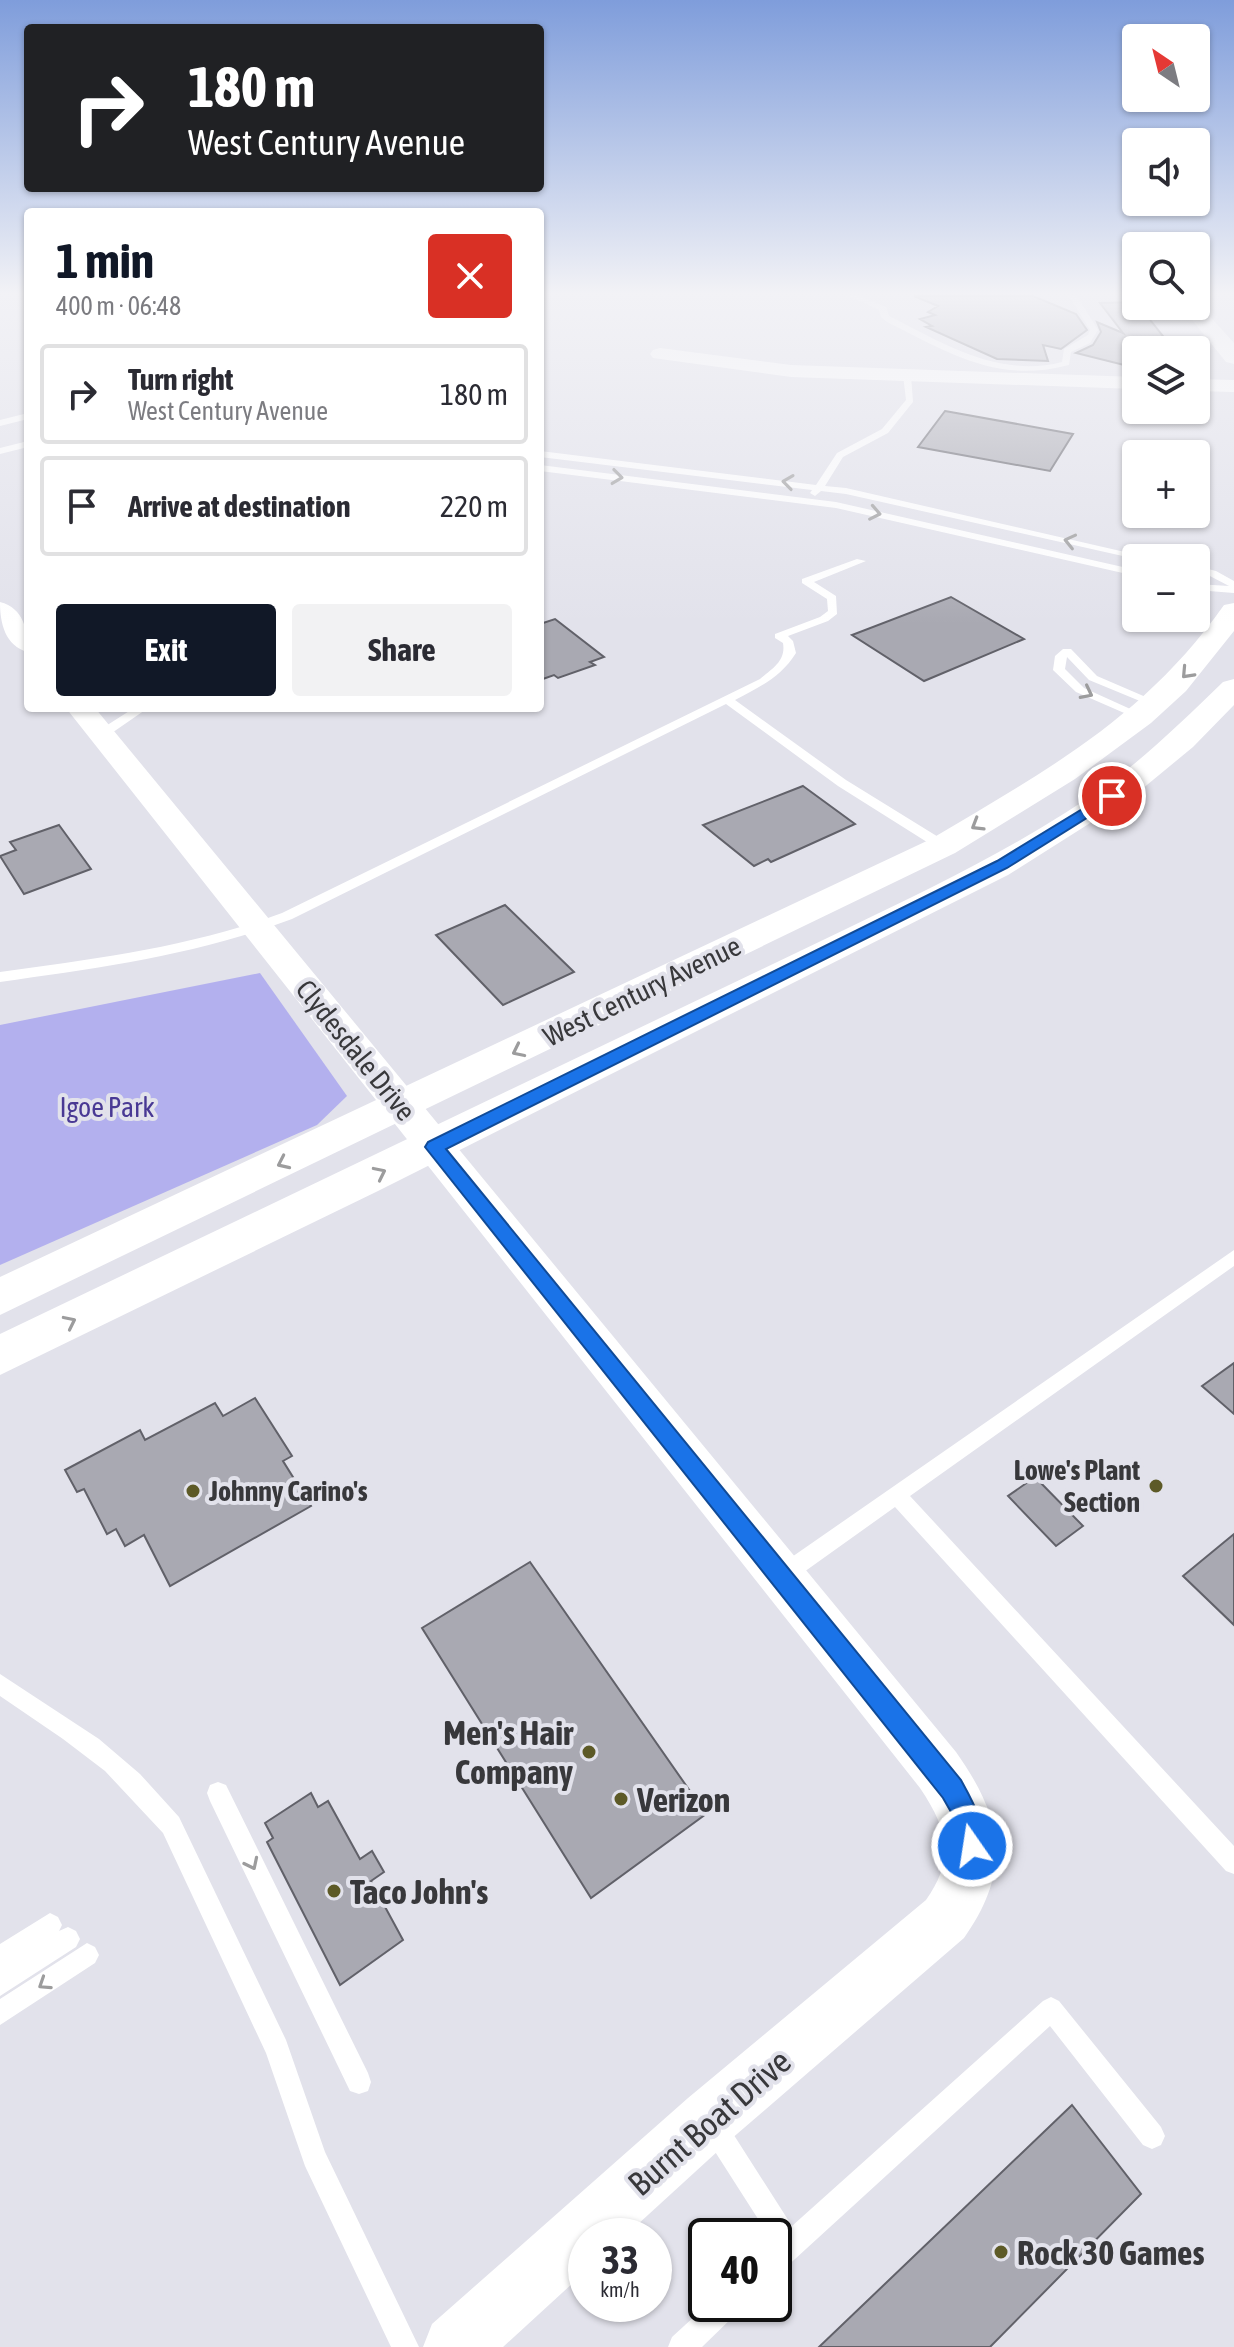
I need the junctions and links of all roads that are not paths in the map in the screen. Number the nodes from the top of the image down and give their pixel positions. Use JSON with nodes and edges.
{"nodes":[{"id":1,"x":906,"y":406,"type":"edge"},
{"id":2,"x":24,"y":417,"type":"edge"},
{"id":3,"x":0,"y":423,"type":"edge"},
{"id":4,"x":24,"y":445,"type":"edge"},
{"id":5,"x":0,"y":451,"type":"edge"},
{"id":6,"x":544,"y":454,"type":"edge"},
{"id":7,"x":544,"y":468,"type":"edge"},
{"id":8,"x":819,"y":487,"type":"junction"},
{"id":9,"x":811,"y":501,"type":"junction"},
{"id":10,"x":1122,"y":552,"type":"edge"},
{"id":11,"x":861,"y":561,"type":"dead end"},
{"id":12,"x":1122,"y":570,"type":"edge"},
{"id":13,"x":1210,"y":572,"type":"edge"},
{"id":14,"x":1210,"y":587,"type":"edge"},
{"id":15,"x":1234,"y":588,"type":"edge"},
{"id":16,"x":0,"y":610,"type":"edge"},
{"id":17,"x":1234,"y":611,"type":"edge"},
{"id":18,"x":24,"y":639,"type":"edge"},
{"id":19,"x":1234,"y":688,"type":"edge"},
{"id":20,"x":727,"y":699,"type":"junction"},
{"id":21,"x":1149,"y":710,"type":"junction"},
{"id":22,"x":126,"y":712,"type":"edge"},
{"id":23,"x":91,"y":721,"type":"edge"},
{"id":24,"x":943,"y":846,"type":"junction"},
{"id":25,"x":259,"y":928,"type":"junction"},
{"id":26,"x":0,"y":977,"type":"edge"},
{"id":27,"x":402,"y":1107,"type":"junction"},
{"id":28,"x":434,"y":1147,"type":"junction"},
{"id":29,"x":1234,"y":1257,"type":"edge"},
{"id":30,"x":0,"y":1297,"type":"edge"},
{"id":31,"x":0,"y":1356,"type":"edge"},
{"id":32,"x":896,"y":1495,"type":"junction"},
{"id":33,"x":781,"y":1576,"type":"junction"},
{"id":34,"x":0,"y":1684,"type":"edge"},
{"id":35,"x":218,"y":1793,"type":"dead end"},
{"id":36,"x":1234,"y":1863,"type":"edge"},
{"id":37,"x":931,"y":1933,"type":"joint"},
{"id":38,"x":87,"y":1955,"type":"dead end"},
{"id":39,"x":0,"y":1958,"type":"edge"},
{"id":40,"x":0,"y":1984,"type":"edge"},
{"id":41,"x":0,"y":2013,"type":"edge"},
{"id":42,"x":359,"y":2082,"type":"dead end"},
{"id":43,"x":709,"y":2119,"type":"junction"},
{"id":44,"x":1152,"y":2136,"type":"dead end"},
{"id":45,"x":763,"y":2218,"type":"edge"},
{"id":46,"x":792,"y":2244,"type":"edge"},
{"id":47,"x":709,"y":2322,"type":"edge"},
{"id":48,"x":405,"y":2347,"type":"edge"},
{"id":49,"x":455,"y":2347,"type":"edge"},
{"id":50,"x":682,"y":2347,"type":"edge"}],
"edges":[{"from":1,"to":8,"type":"lane"},
{"from":2,"to":3,"type":"lane"},
{"from":4,"to":5,"type":"lane"},
{"from":8,"to":6,"type":"lane","one_way":true},
{"from":7,"to":9,"type":"lane","one_way":true},
{"from":8,"to":9,"type":"lane"},
{"from":10,"to":8,"type":"lane","one_way":true},
{"from":9,"to":12,"type":"lane","one_way":true},
{"from":11,"to":20,"type":"lane"},
{"from":13,"to":15,"type":"lane"},
{"from":14,"to":15,"type":"lane"},
{"from":16,"to":18,"type":"street"},
{"from":17,"to":21,"type":"main road","name":"West Century Avenue","one_way":true},
{"from":19,"to":28,"type":"main road","name":"West Century Avenue"},
{"from":20,"to":24,"type":"lane"},
{"from":20,"to":25,"type":"lane"},
{"from":21,"to":21,"type":"lane","one_way":true},
{"from":21,"to":24,"type":"main road","name":"West Century Avenue","one_way":true},
{"from":22,"to":23,"type":"lane"},
{"from":23,"to":25,"type":"street","name":"Clydesdale Drive"},
{"from":24,"to":27,"type":"main road","name":"West Century Avenue","one_way":true},
{"from":25,"to":26,"type":"lane"},
{"from":25,"to":27,"type":"street","name":"Clydesdale Drive"},
{"from":27,"to":28,"type":"street","name":"Clydesdale Drive"},
{"from":27,"to":30,"type":"main road","name":"West Century Avenue","one_way":true},
{"from":31,"to":28,"type":"main road","name":"West Century Avenue","one_way":true},
{"from":28,"to":33,"type":"street","name":"Clydesdale Drive"},
{"from":29,"to":32,"type":"lane"},
{"from":32,"to":33,"type":"lane"},
{"from":32,"to":36,"type":"lane"},
{"from":33,"to":37,"type":"street","name":"Clydesdale Drive"},
{"from":34,"to":48,"type":"lane"},
{"from":35,"to":42,"type":"lane","one_way":true},
{"from":37,"to":43,"type":"street","name":"Burnt Boat Drive"},
{"from":38,"to":41,"type":"lane","one_way":true},
{"from":39,"to":40,"type":"lane"},
{"from":43,"to":45,"type":"lane"},
{"from":43,"to":49,"type":"street","name":"Burnt Boat Drive"},
{"from":44,"to":46,"type":"lane"},
{"from":47,"to":50,"type":"lane"}]}
